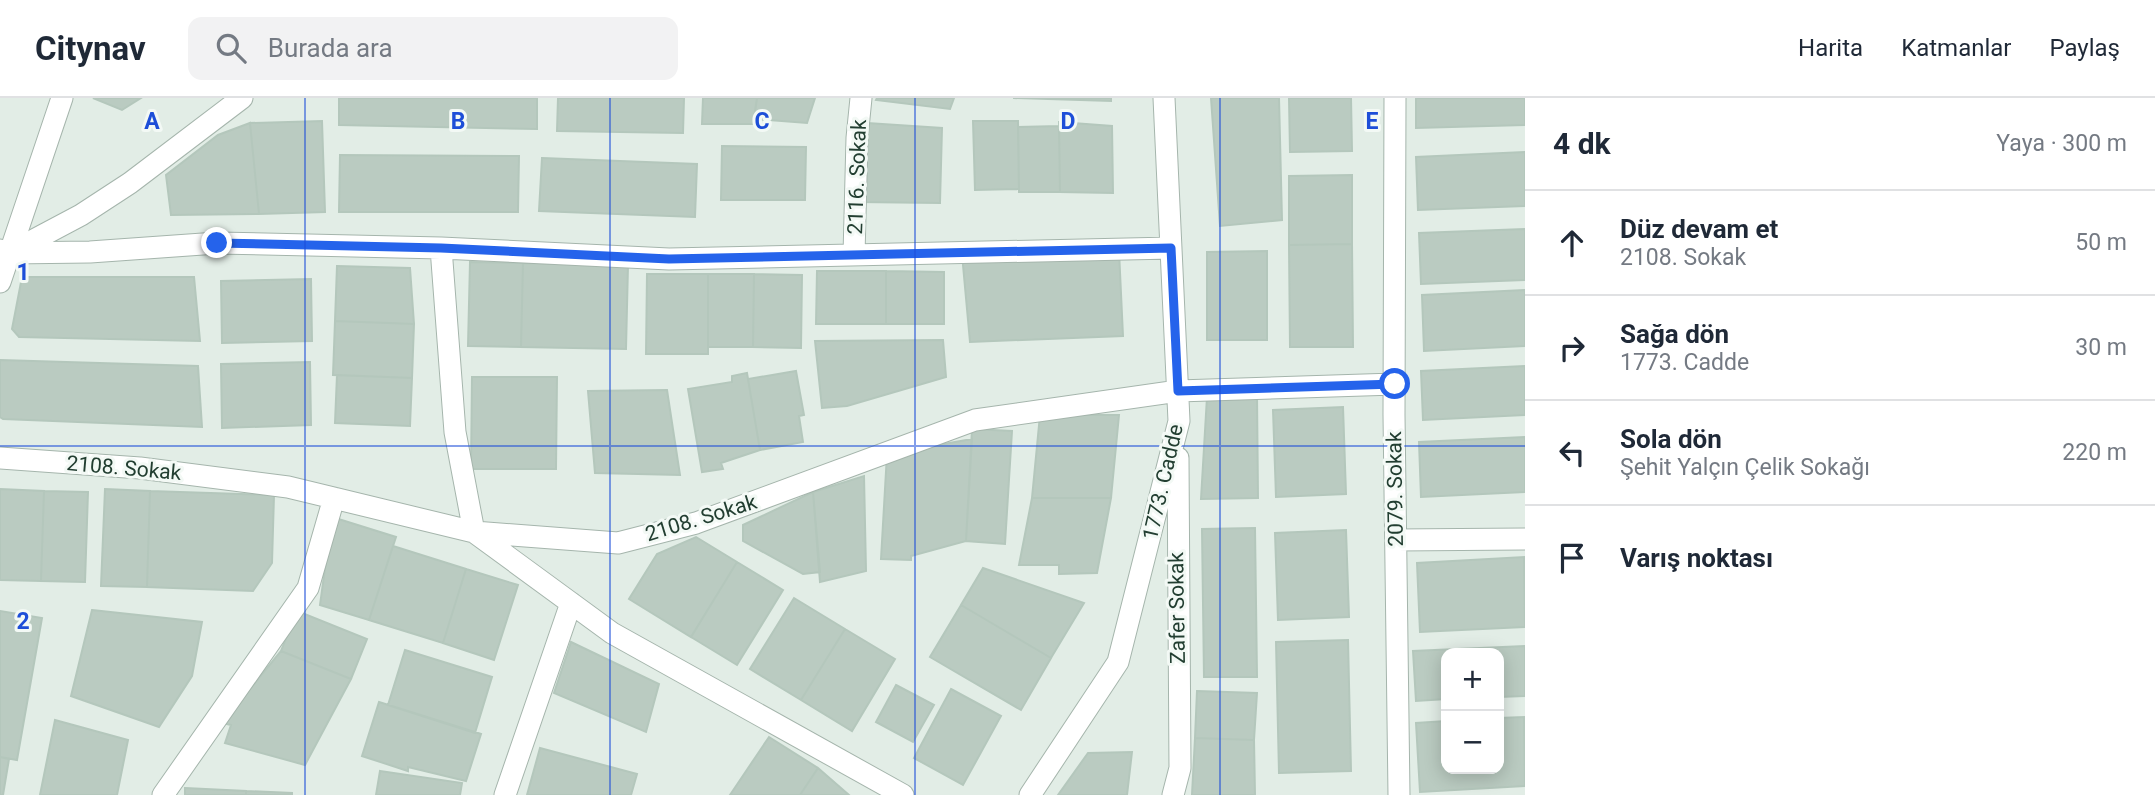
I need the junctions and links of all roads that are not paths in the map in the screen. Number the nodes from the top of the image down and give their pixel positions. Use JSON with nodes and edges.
{"nodes":[{"id":1,"x":62,"y":98,"type":"edge"},
{"id":2,"x":242,"y":98,"type":"edge"},
{"id":3,"x":861,"y":98,"type":"edge"},
{"id":4,"x":1164,"y":98,"type":"edge"},
{"id":5,"x":1395,"y":98,"type":"edge"},
{"id":6,"x":441,"y":248,"type":"junction"},
{"id":7,"x":1171,"y":248,"type":"junction"},
{"id":8,"x":5,"y":251,"type":"edge"},
{"id":9,"x":854,"y":255,"type":"junction"},
{"id":10,"x":0,"y":282,"type":"edge"},
{"id":11,"x":1395,"y":384,"type":"junction"},
{"id":12,"x":1178,"y":391,"type":"junction"},
{"id":13,"x":1179,"y":421,"type":"junction"},
{"id":14,"x":0,"y":457,"type":"edge"},
{"id":15,"x":334,"y":498,"type":"junction"},
{"id":16,"x":474,"y":532,"type":"junction"},
{"id":17,"x":1525,"y":539,"type":"edge"},
{"id":18,"x":1396,"y":540,"type":"junction"},
{"id":19,"x":571,"y":603,"type":"junction"},
{"id":20,"x":163,"y":795,"type":"edge"},
{"id":21,"x":505,"y":795,"type":"edge"},
{"id":22,"x":903,"y":795,"type":"edge"},
{"id":23,"x":1030,"y":795,"type":"edge"},
{"id":24,"x":1173,"y":795,"type":"edge"},
{"id":25,"x":1399,"y":795,"type":"edge"}],
"edges":[{"from":1,"to":8,"type":"street"},
{"from":2,"to":8,"type":"street"},
{"from":3,"to":9,"type":"street","name":"2116. Sokak"},
{"from":4,"to":7,"type":"street","name":"1773. Cadde"},
{"from":5,"to":11,"type":"street","name":"2079. Sokak"},
{"from":6,"to":8,"type":"street"},
{"from":6,"to":9,"type":"street"},
{"from":6,"to":16,"type":"street"},
{"from":7,"to":9,"type":"street"},
{"from":7,"to":12,"type":"street","name":"1773. Cadde"},
{"from":8,"to":10,"type":"street"},
{"from":11,"to":12,"type":"street","name":"2108. Sokak"},
{"from":11,"to":18,"type":"street","name":"2079. Sokak"},
{"from":12,"to":13,"type":"street","name":"1773. Cadde"},
{"from":12,"to":16,"type":"street","name":"2108. Sokak"},
{"from":13,"to":23,"type":"street","name":"1773. Cadde"},
{"from":13,"to":24,"type":"street","name":"Zafer Sokak"},
{"from":14,"to":15,"type":"street","name":"2108. Sokak"},
{"from":15,"to":16,"type":"street","name":"2108. Sokak"},
{"from":15,"to":20,"type":"street"},
{"from":16,"to":19,"type":"street"},
{"from":17,"to":18,"type":"street"},
{"from":18,"to":25,"type":"street","name":"2079. Sokak"},
{"from":19,"to":21,"type":"street"},
{"from":19,"to":22,"type":"street"}]}
